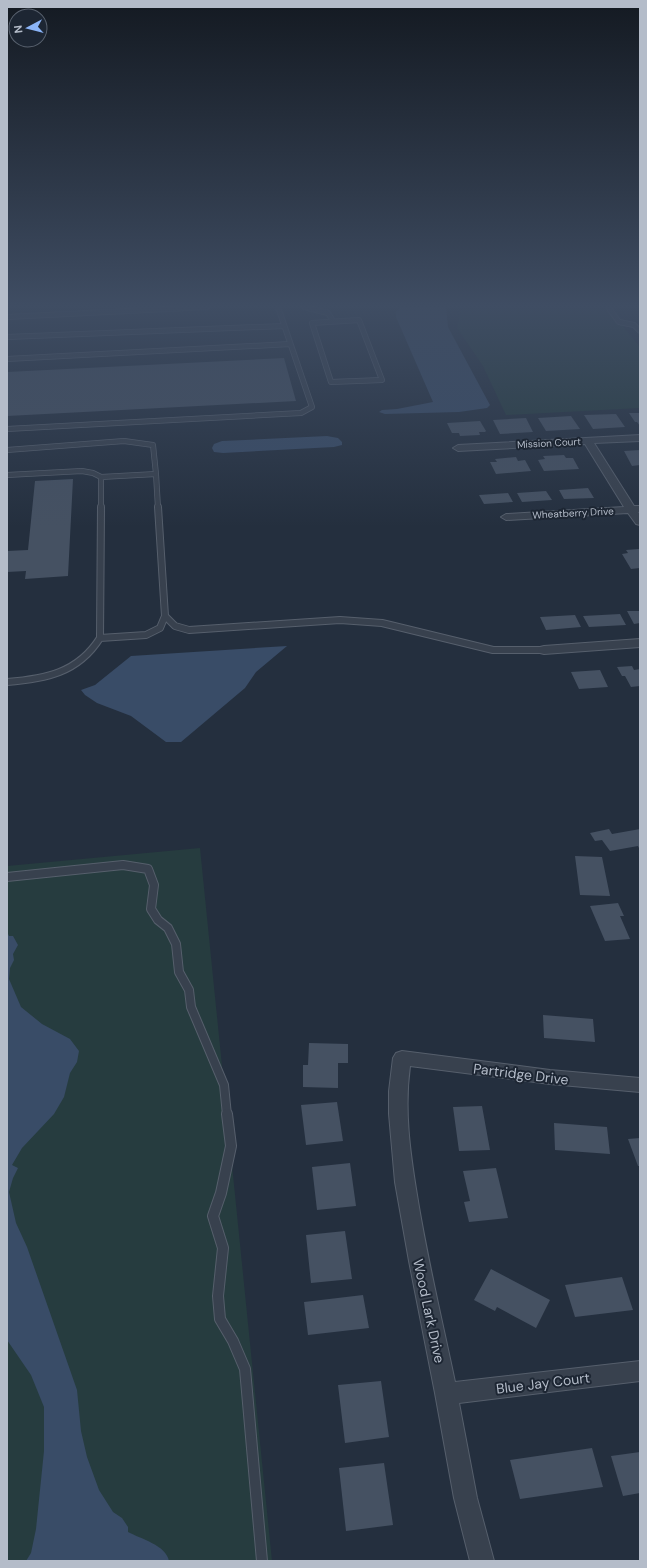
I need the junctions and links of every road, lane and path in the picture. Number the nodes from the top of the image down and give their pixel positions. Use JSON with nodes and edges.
{"nodes":[{"id":1,"x":303,"y":380,"type":"edge"},
{"id":2,"x":330,"y":380,"type":"edge"},
{"id":3,"x":378,"y":380,"type":"edge"},
{"id":4,"x":7,"y":429,"type":"edge"},
{"id":5,"x":640,"y":438,"type":"edge"},
{"id":6,"x":588,"y":441,"type":"junction"},
{"id":7,"x":458,"y":448,"type":"dead end"},
{"id":8,"x":7,"y":450,"type":"edge"},
{"id":9,"x":156,"y":474,"type":"junction"},
{"id":10,"x":7,"y":475,"type":"edge"},
{"id":11,"x":101,"y":477,"type":"junction"},
{"id":12,"x":636,"y":510,"type":"edge"},
{"id":13,"x":506,"y":517,"type":"dead end"},
{"id":14,"x":640,"y":522,"type":"edge"},
{"id":15,"x":165,"y":616,"type":"junction"},
{"id":16,"x":100,"y":638,"type":"junction"},
{"id":17,"x":640,"y":643,"type":"edge"},
{"id":18,"x":544,"y":650,"type":"joint"},
{"id":19,"x":7,"y":682,"type":"edge"},
{"id":20,"x":7,"y":876,"type":"edge"},
{"id":21,"x":402,"y":1058,"type":"joint"},
{"id":22,"x":640,"y":1085,"type":"edge"},
{"id":23,"x":640,"y":1371,"type":"edge"},
{"id":24,"x":446,"y":1394,"type":"junction"},
{"id":25,"x":262,"y":1561,"type":"edge"},
{"id":26,"x":482,"y":1561,"type":"edge"}],
"edges":[{"from":1,"to":4,"type":"lane"},
{"from":2,"to":3,"type":"lane"},
{"from":5,"to":6,"type":"street","name":"Mission Court"},
{"from":6,"to":7,"type":"street","name":"Mission Court"},
{"from":6,"to":12,"type":"street"},
{"from":8,"to":9,"type":"lane"},
{"from":9,"to":11,"type":"lane"},
{"from":9,"to":15,"type":"lane"},
{"from":10,"to":11,"type":"lane"},
{"from":11,"to":16,"type":"lane"},
{"from":12,"to":13,"type":"street","name":"Wheatberry Drive"},
{"from":12,"to":14,"type":"street"},
{"from":15,"to":16,"type":"lane"},
{"from":15,"to":18,"type":"lane"},
{"from":16,"to":19,"type":"lane"},
{"from":17,"to":18,"type":"street"},
{"from":20,"to":25,"type":"lane"},
{"from":21,"to":22,"type":"street","name":"Partridge Drive"},
{"from":21,"to":24,"type":"street","name":"Wood Lark Drive"},
{"from":23,"to":24,"type":"street","name":"Blue Jay Court"},
{"from":24,"to":26,"type":"street","name":"Wood Lark Drive"}]}
